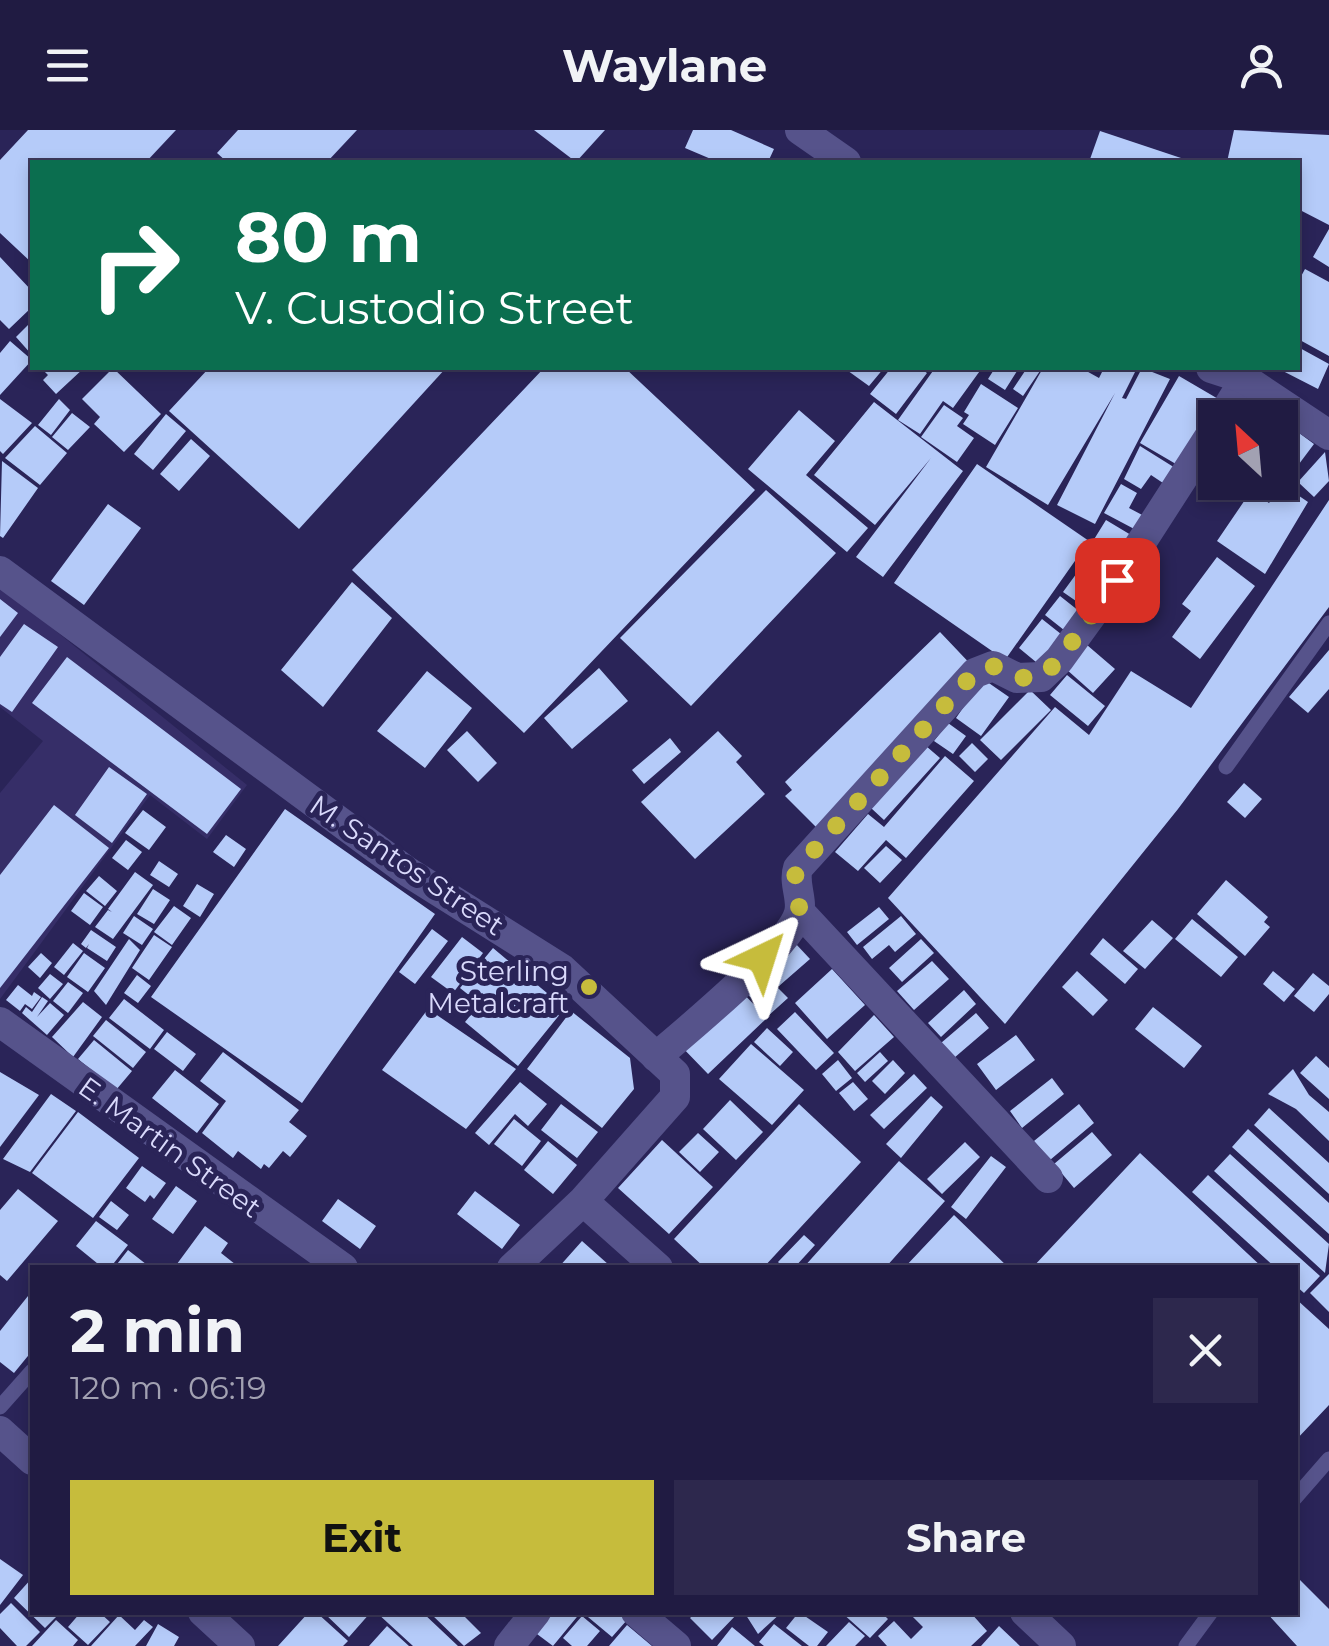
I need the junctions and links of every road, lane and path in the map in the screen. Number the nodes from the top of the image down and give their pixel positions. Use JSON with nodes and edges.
{"nodes":[{"id":1,"x":800,"y":130,"type":"edge"},
{"id":2,"x":843,"y":160,"type":"edge"},
{"id":3,"x":1218,"y":370,"type":"edge"},
{"id":4,"x":1246,"y":379,"type":"junction"},
{"id":5,"x":1233,"y":400,"type":"edge"},
{"id":6,"x":1329,"y":435,"type":"edge"},
{"id":7,"x":1198,"y":454,"type":"edge"},
{"id":8,"x":0,"y":571,"type":"edge"},
{"id":9,"x":1329,"y":623,"type":"edge"},
{"id":10,"x":1226,"y":767,"type":"dead end"},
{"id":11,"x":800,"y":912,"type":"junction"},
{"id":12,"x":0,"y":1022,"type":"edge"},
{"id":13,"x":656,"y":1056,"type":"junction"},
{"id":14,"x":1048,"y":1178,"type":"dead end"},
{"id":15,"x":583,"y":1201,"type":"junction"},
{"id":16,"x":339,"y":1265,"type":"edge"},
{"id":17,"x":515,"y":1265,"type":"edge"},
{"id":18,"x":655,"y":1265,"type":"edge"},
{"id":19,"x":30,"y":1373,"type":"edge"},
{"id":20,"x":0,"y":1407,"type":"edge"},
{"id":21,"x":0,"y":1431,"type":"edge"},
{"id":22,"x":30,"y":1458,"type":"edge"},
{"id":23,"x":1329,"y":1460,"type":"edge"},
{"id":24,"x":1298,"y":1495,"type":"edge"},
{"id":25,"x":206,"y":1615,"type":"edge"},
{"id":26,"x":534,"y":1615,"type":"edge"},
{"id":27,"x":640,"y":1615,"type":"edge"},
{"id":28,"x":1028,"y":1615,"type":"edge"},
{"id":29,"x":1210,"y":1615,"type":"edge"},
{"id":30,"x":240,"y":1646,"type":"edge"},
{"id":31,"x":509,"y":1646,"type":"edge"},
{"id":32,"x":676,"y":1646,"type":"edge"},
{"id":33,"x":1061,"y":1646,"type":"edge"},
{"id":34,"x":1186,"y":1646,"type":"edge"}],
"edges":[{"from":1,"to":2,"type":"street"},
{"from":3,"to":4,"type":"street"},
{"from":4,"to":5,"type":"street"},
{"from":4,"to":6,"type":"street"},
{"from":7,"to":11,"type":"street"},
{"from":8,"to":13,"type":"street","name":"M. Santos Street"},
{"from":9,"to":10,"type":"lane"},
{"from":11,"to":13,"type":"street"},
{"from":11,"to":14,"type":"street"},
{"from":12,"to":16,"type":"street","name":"E. Martin Street"},
{"from":13,"to":15,"type":"street","name":"M. Santos Street"},
{"from":15,"to":17,"type":"street"},
{"from":15,"to":18,"type":"street"},
{"from":19,"to":20,"type":"lane"},
{"from":21,"to":22,"type":"street"},
{"from":23,"to":24,"type":"lane"},
{"from":25,"to":30,"type":"street"},
{"from":26,"to":31,"type":"street"},
{"from":27,"to":32,"type":"street"},
{"from":28,"to":33,"type":"street"},
{"from":29,"to":34,"type":"lane"}]}
